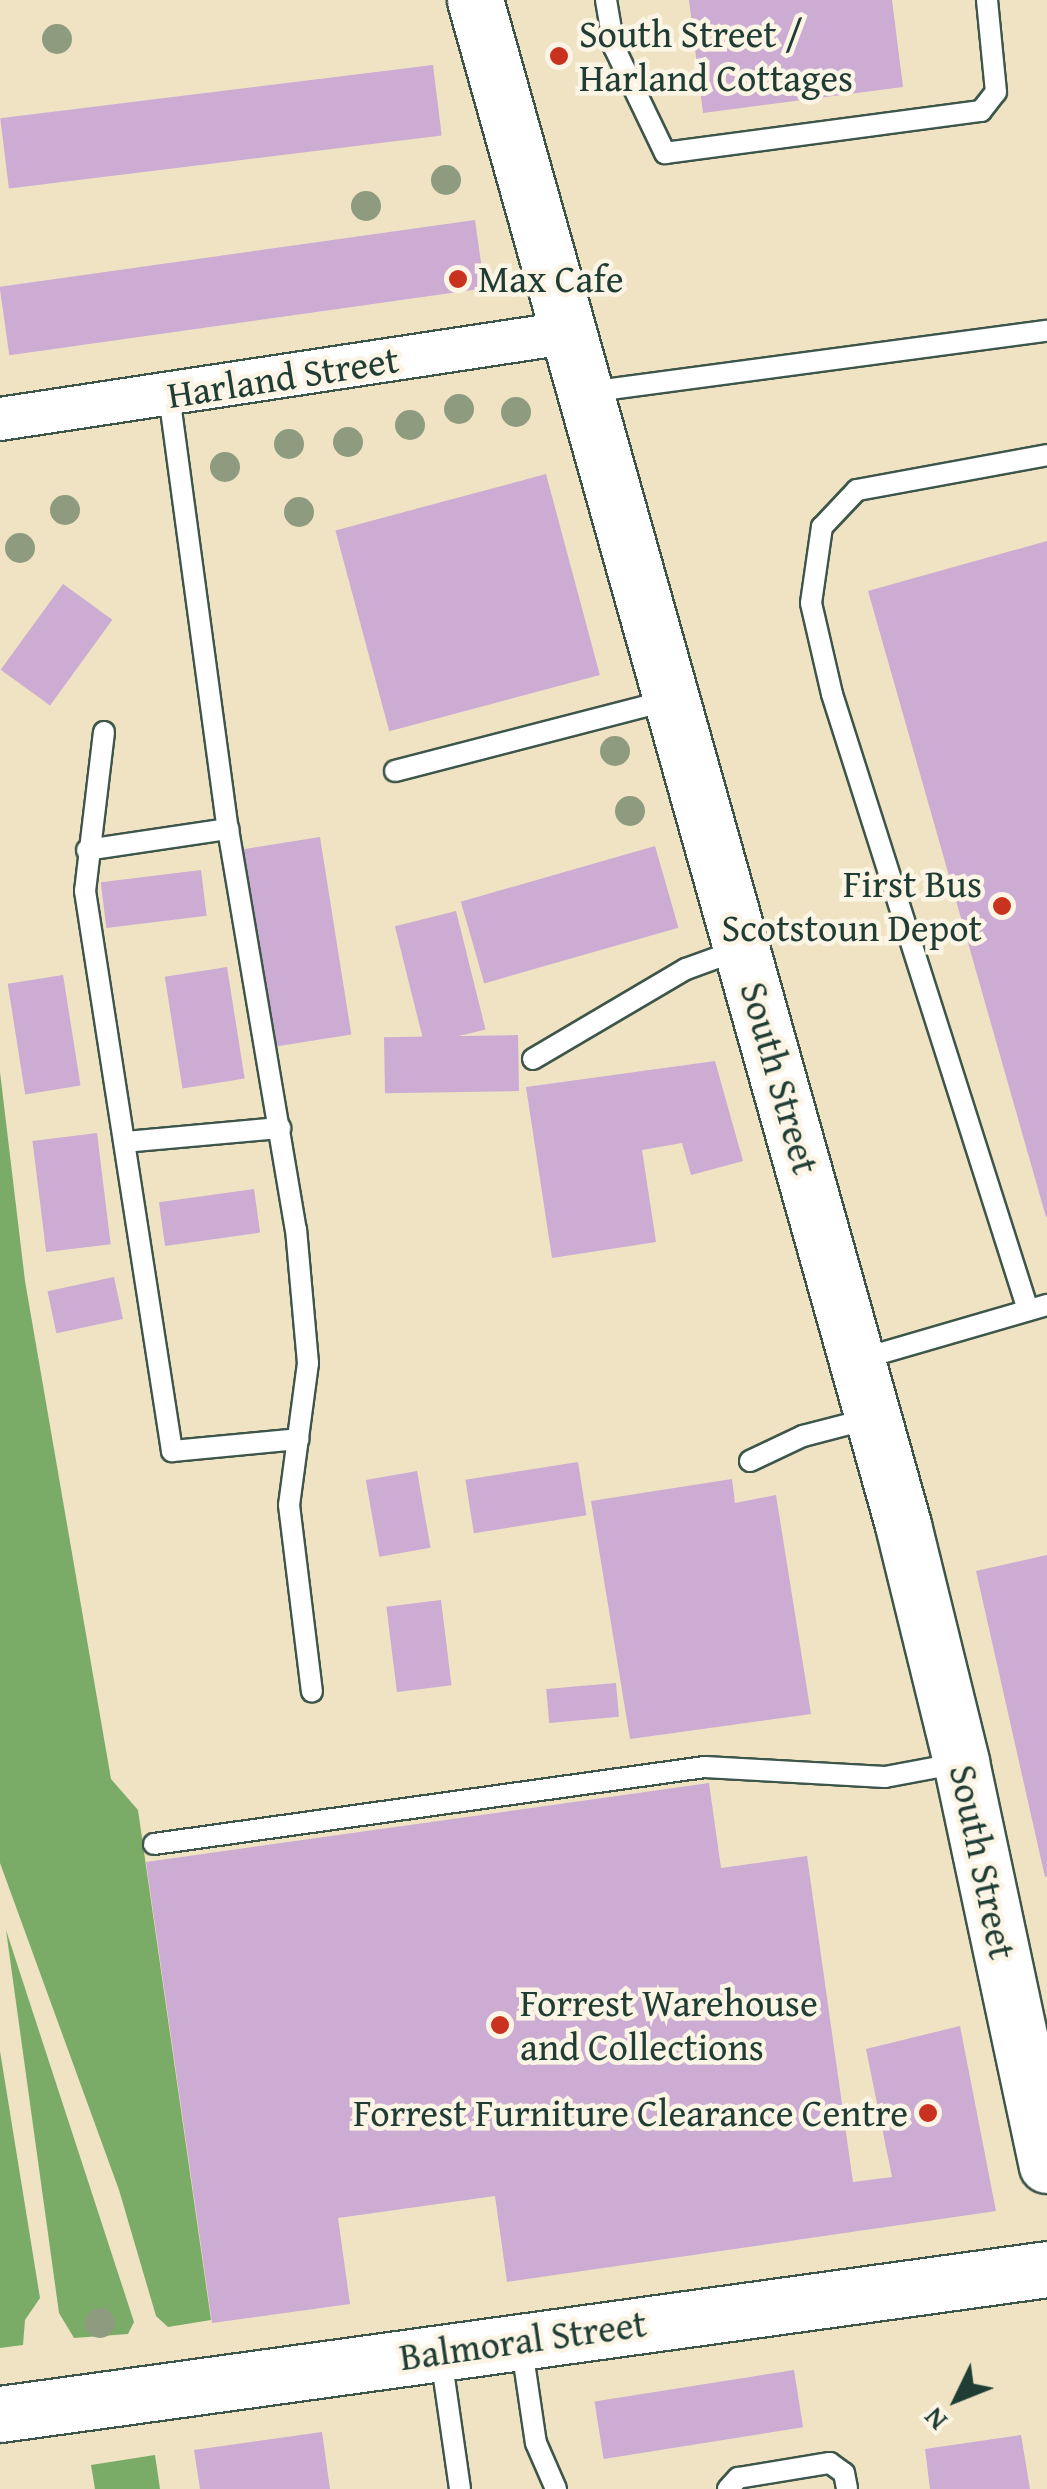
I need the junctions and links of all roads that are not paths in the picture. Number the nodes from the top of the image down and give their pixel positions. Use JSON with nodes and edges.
{"nodes":[{"id":1,"x":475,"y":0,"type":"edge"},
{"id":2,"x":606,"y":0,"type":"edge"},
{"id":3,"x":987,"y":0,"type":"edge"},
{"id":4,"x":1047,"y":331,"type":"edge"},
{"id":5,"x":565,"y":333,"type":"junction"},
{"id":6,"x":581,"y":394,"type":"junction"},
{"id":7,"x":169,"y":395,"type":"junction"},
{"id":8,"x":0,"y":419,"type":"edge"},
{"id":9,"x":1047,"y":455,"type":"edge"},
{"id":10,"x":671,"y":699,"type":"junction"},
{"id":11,"x":104,"y":732,"type":"dead end"},
{"id":12,"x":395,"y":771,"type":"dead end"},
{"id":13,"x":228,"y":829,"type":"junction"},
{"id":14,"x":87,"y":850,"type":"junction"},
{"id":15,"x":743,"y":949,"type":"junction"},
{"id":16,"x":532,"y":1059,"type":"dead end"},
{"id":17,"x":280,"y":1128,"type":"junction"},
{"id":18,"x":125,"y":1142,"type":"junction"},
{"id":19,"x":1038,"y":1307,"type":"edge"},
{"id":20,"x":859,"y":1360,"type":"junction"},
{"id":21,"x":874,"y":1418,"type":"junction"},
{"id":22,"x":298,"y":1439,"type":"junction"},
{"id":23,"x":750,"y":1461,"type":"dead end"},
{"id":24,"x":312,"y":1692,"type":"dead end"},
{"id":25,"x":962,"y":1762,"type":"junction"},
{"id":26,"x":154,"y":1844,"type":"dead end"},
{"id":27,"x":1047,"y":2165,"type":"edge"},
{"id":28,"x":1047,"y":2269,"type":"edge"},
{"id":29,"x":521,"y":2340,"type":"junction"},
{"id":30,"x":440,"y":2351,"type":"junction"},
{"id":31,"x":0,"y":2414,"type":"edge"},
{"id":32,"x":460,"y":2489,"type":"edge"},
{"id":33,"x":556,"y":2489,"type":"edge"},
{"id":34,"x":728,"y":2489,"type":"edge"},
{"id":35,"x":847,"y":2489,"type":"edge"}],
"edges":[{"from":1,"to":5,"type":"street","name":"South Street"},
{"from":2,"to":3,"type":"lane"},
{"from":4,"to":6,"type":"lane"},
{"from":5,"to":6,"type":"street","name":"South Street"},
{"from":5,"to":7,"type":"street","name":"Harland Street"},
{"from":6,"to":10,"type":"street","name":"South Street"},
{"from":7,"to":8,"type":"street","name":"Harland Street"},
{"from":7,"to":13,"type":"lane"},
{"from":9,"to":19,"type":"lane"},
{"from":10,"to":12,"type":"lane"},
{"from":10,"to":15,"type":"street","name":"South Street"},
{"from":11,"to":14,"type":"lane"},
{"from":13,"to":14,"type":"lane"},
{"from":13,"to":17,"type":"lane"},
{"from":14,"to":18,"type":"lane"},
{"from":15,"to":16,"type":"lane"},
{"from":15,"to":20,"type":"street","name":"South Street"},
{"from":17,"to":18,"type":"lane"},
{"from":17,"to":22,"type":"lane"},
{"from":18,"to":22,"type":"lane"},
{"from":19,"to":20,"type":"lane"},
{"from":20,"to":21,"type":"street","name":"South Street"},
{"from":21,"to":23,"type":"lane"},
{"from":21,"to":25,"type":"street","name":"South Street"},
{"from":22,"to":24,"type":"lane"},
{"from":25,"to":26,"type":"lane"},
{"from":25,"to":27,"type":"street","name":"South Street"},
{"from":28,"to":29,"type":"street","name":"Balmoral Street"},
{"from":29,"to":30,"type":"street","name":"Balmoral Street"},
{"from":29,"to":33,"type":"lane"},
{"from":30,"to":31,"type":"street","name":"Balmoral Street"},
{"from":30,"to":32,"type":"lane"},
{"from":34,"to":35,"type":"lane"}]}
